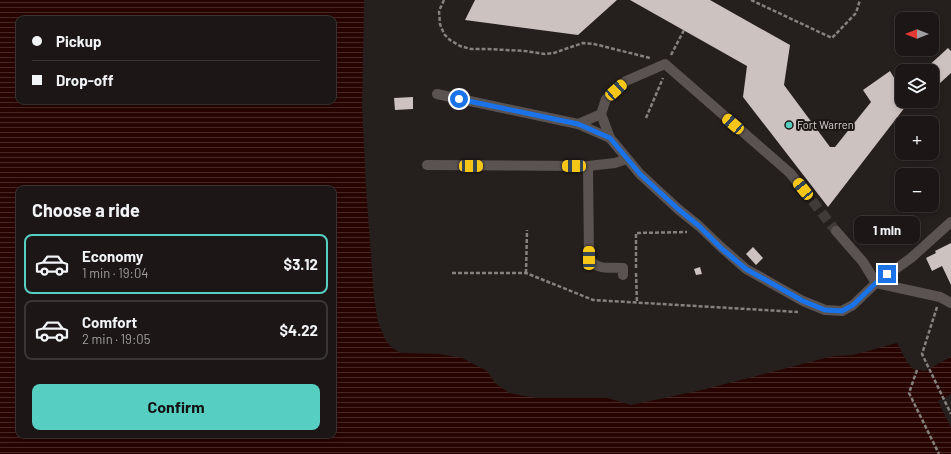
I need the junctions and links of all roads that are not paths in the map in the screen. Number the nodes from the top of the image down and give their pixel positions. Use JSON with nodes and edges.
{"nodes":[{"id":1,"x":437,"y":94,"type":"dead end"},
{"id":2,"x":601,"y":114,"type":"junction"},
{"id":3,"x":578,"y":124,"type":"junction"},
{"id":4,"x":610,"y":138,"type":"junction"},
{"id":5,"x":627,"y":159,"type":"junction"},
{"id":6,"x":427,"y":165,"type":"dead end"},
{"id":7,"x":588,"y":166,"type":"junction"},
{"id":8,"x":803,"y":189,"type":"tunnel mouth"},
{"id":9,"x":951,"y":222,"type":"edge"},
{"id":10,"x":836,"y":231,"type":"tunnel mouth"},
{"id":11,"x":623,"y":275,"type":"dead end"},
{"id":12,"x":876,"y":283,"type":"junction"},
{"id":13,"x":951,"y":303,"type":"edge"}],
"edges":[{"from":1,"to":3,"type":"lane"},
{"from":2,"to":3,"type":"lane"},
{"from":2,"to":4,"type":"lane"},
{"from":2,"to":8,"type":"lane"},
{"from":3,"to":4,"type":"lane"},
{"from":4,"to":5,"type":"lane"},
{"from":5,"to":7,"type":"lane"},
{"from":5,"to":12,"type":"lane"},
{"from":6,"to":7,"type":"lane"},
{"from":7,"to":11,"type":"lane"},
{"from":9,"to":12,"type":"lane"},
{"from":10,"to":12,"type":"lane"},
{"from":12,"to":13,"type":"lane"}]}
